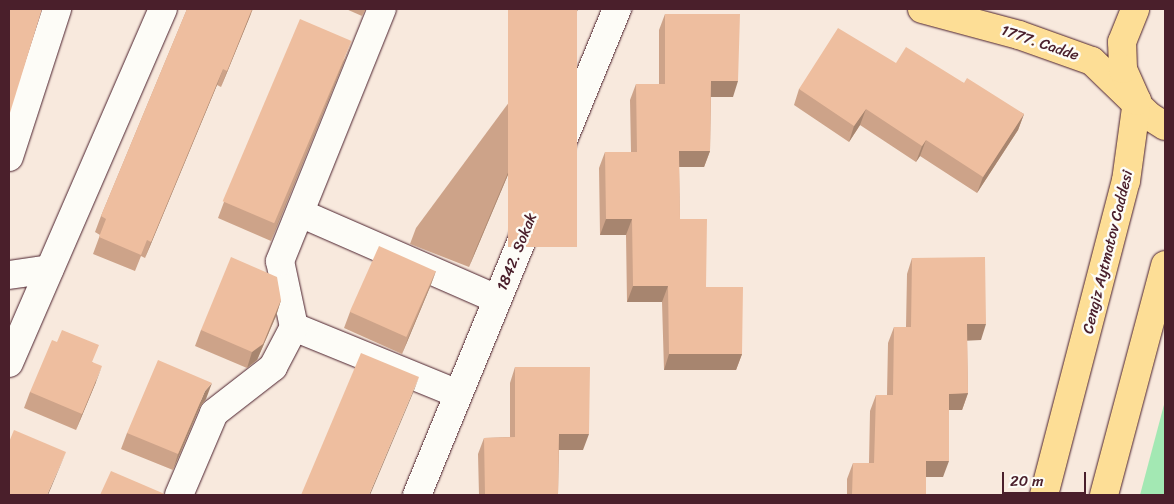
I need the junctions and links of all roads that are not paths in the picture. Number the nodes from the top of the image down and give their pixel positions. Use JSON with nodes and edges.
{"nodes":[{"id":1,"x":57,"y":9,"type":"edge"},
{"id":2,"x":163,"y":9,"type":"edge"},
{"id":3,"x":382,"y":9,"type":"edge"},
{"id":4,"x":617,"y":9,"type":"edge"},
{"id":5,"x":922,"y":9,"type":"edge"},
{"id":6,"x":1135,"y":9,"type":"edge"},
{"id":7,"x":1136,"y":101,"type":"junction"},
{"id":8,"x":1165,"y":126,"type":"edge"},
{"id":9,"x":9,"y":157,"type":"edge"},
{"id":10,"x":300,"y":213,"type":"junction"},
{"id":11,"x":1165,"y":265,"type":"edge"},
{"id":12,"x":50,"y":268,"type":"junction"},
{"id":13,"x":9,"y":275,"type":"edge"},
{"id":14,"x":497,"y":299,"type":"junction"},
{"id":15,"x":294,"y":327,"type":"junction"},
{"id":16,"x":9,"y":363,"type":"edge"},
{"id":17,"x":458,"y":394,"type":"junction"},
{"id":18,"x":179,"y":495,"type":"edge"},
{"id":19,"x":417,"y":495,"type":"edge"},
{"id":20,"x":1044,"y":495,"type":"edge"},
{"id":21,"x":1104,"y":495,"type":"edge"}],
"edges":[{"from":1,"to":9,"type":"street"},
{"from":2,"to":12,"type":"street"},
{"from":3,"to":10,"type":"street"},
{"from":4,"to":14,"type":"street","name":"1842. Sokak"},
{"from":5,"to":7,"type":"main road","name":"1777. Cadde"},
{"from":6,"to":7,"type":"main road","name":"Cengiz Aytmatov Caddesi"},
{"from":7,"to":8,"type":"main road","name":"1777. Cadde"},
{"from":7,"to":20,"type":"main road","name":"Cengiz Aytmatov Caddesi"},
{"from":10,"to":14,"type":"street"},
{"from":10,"to":15,"type":"street"},
{"from":11,"to":21,"type":"main road"},
{"from":12,"to":13,"type":"street"},
{"from":12,"to":16,"type":"street"},
{"from":14,"to":17,"type":"street","name":"1842. Sokak"},
{"from":15,"to":17,"type":"street"},
{"from":15,"to":18,"type":"street"},
{"from":17,"to":19,"type":"street","name":"1842. Sokak"}]}
